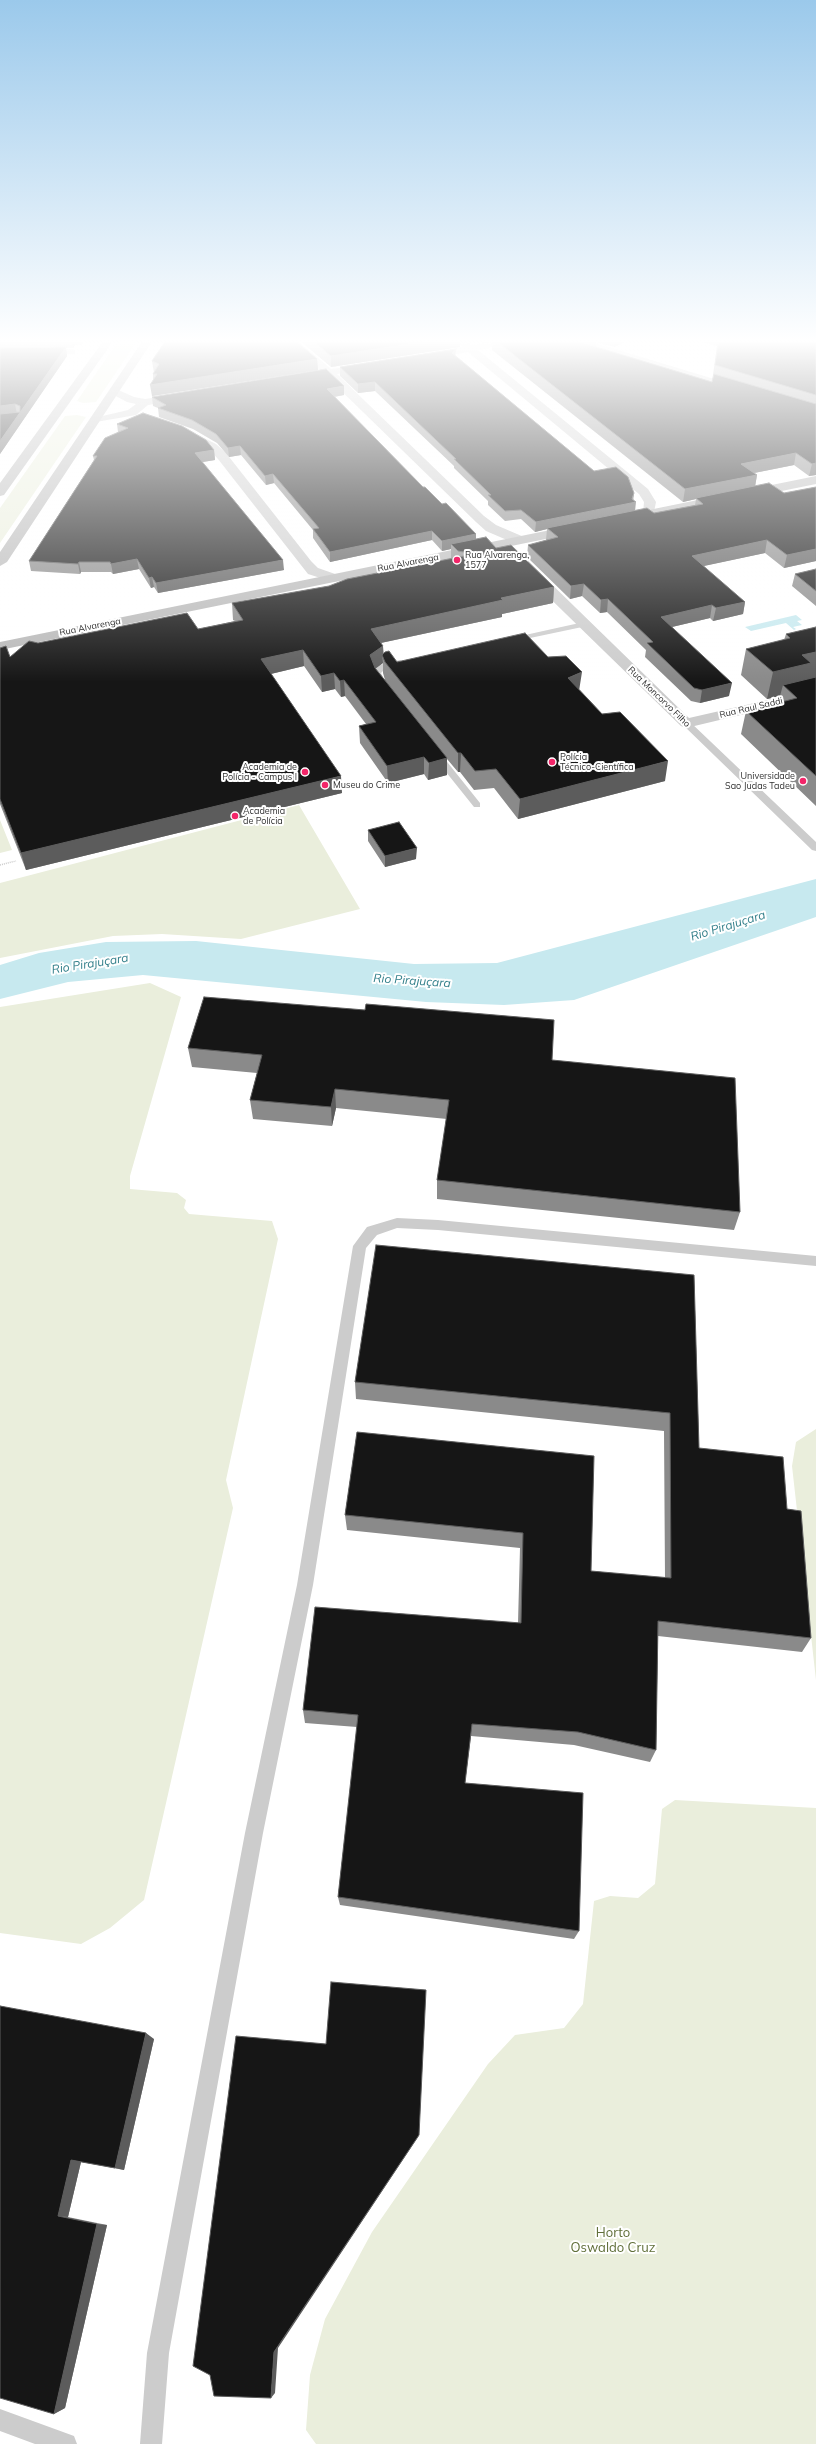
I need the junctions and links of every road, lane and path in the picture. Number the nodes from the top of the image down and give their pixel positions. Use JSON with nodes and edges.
{"nodes":[{"id":1,"x":27,"y":454,"type":"edge"},
{"id":2,"x":72,"y":454,"type":"edge"},
{"id":3,"x":219,"y":454,"type":"edge"},
{"id":4,"x":412,"y":454,"type":"edge"},
{"id":5,"x":598,"y":454,"type":"edge"},
{"id":6,"x":816,"y":480,"type":"edge"},
{"id":7,"x":0,"y":492,"type":"edge"},
{"id":8,"x":649,"y":514,"type":"junction"},
{"id":9,"x":610,"y":522,"type":"edge"},
{"id":10,"x":587,"y":526,"type":"edge"},
{"id":11,"x":519,"y":540,"type":"junction"},
{"id":12,"x":503,"y":544,"type":"junction"},
{"id":13,"x":514,"y":554,"type":"edge"},
{"id":14,"x":0,"y":562,"type":"edge"},
{"id":15,"x":524,"y":565,"type":"edge"},
{"id":16,"x":334,"y":578,"type":"junction"},
{"id":17,"x":584,"y":624,"type":"junction"},
{"id":18,"x":499,"y":641,"type":"edge"},
{"id":19,"x":0,"y":646,"type":"edge"},
{"id":20,"x":413,"y":660,"type":"edge"},
{"id":21,"x":816,"y":693,"type":"edge"},
{"id":22,"x":389,"y":695,"type":"edge"},
{"id":23,"x":686,"y":723,"type":"junction"},
{"id":24,"x":433,"y":750,"type":"edge"},
{"id":25,"x":477,"y":805,"type":"dead end"},
{"id":26,"x":816,"y":848,"type":"edge"},
{"id":27,"x":16,"y":861,"type":"edge"},
{"id":28,"x":0,"y":865,"type":"edge"},
{"id":29,"x":816,"y":1261,"type":"edge"},
{"id":30,"x":0,"y":2420,"type":"edge"},
{"id":31,"x":66,"y":2444,"type":"edge"},
{"id":32,"x":150,"y":2444,"type":"edge"}],
"edges":[{"from":1,"to":7,"type":"main road"},
{"from":2,"to":14,"type":"main road"},
{"from":3,"to":16,"type":"street"},
{"from":4,"to":11,"type":"street"},
{"from":5,"to":8,"type":"street"},
{"from":6,"to":8,"type":"main road"},
{"from":8,"to":9,"type":"main road"},
{"from":10,"to":11,"type":"main road","name":"Rua Alvarenga"},
{"from":11,"to":12,"type":"main road","name":"Rua Alvarenga"},
{"from":12,"to":13,"type":"street"},
{"from":12,"to":16,"type":"main road","name":"Rua Alvarenga"},
{"from":15,"to":17,"type":"street","name":"Rua Moncorvo Filho"},
{"from":16,"to":19,"type":"main road","name":"Rua Alvarenga"},
{"from":17,"to":18,"type":"lane"},
{"from":17,"to":23,"type":"street","name":"Rua Moncorvo Filho"},
{"from":20,"to":22,"type":"lane"},
{"from":21,"to":23,"type":"street","name":"Rua Raul Saddi"},
{"from":23,"to":26,"type":"lane","name":"Rua Moncorvo Filho"},
{"from":24,"to":25,"type":"lane"},
{"from":27,"to":28,"type":"path"},
{"from":29,"to":32,"type":"lane"},
{"from":30,"to":31,"type":"lane"}]}
